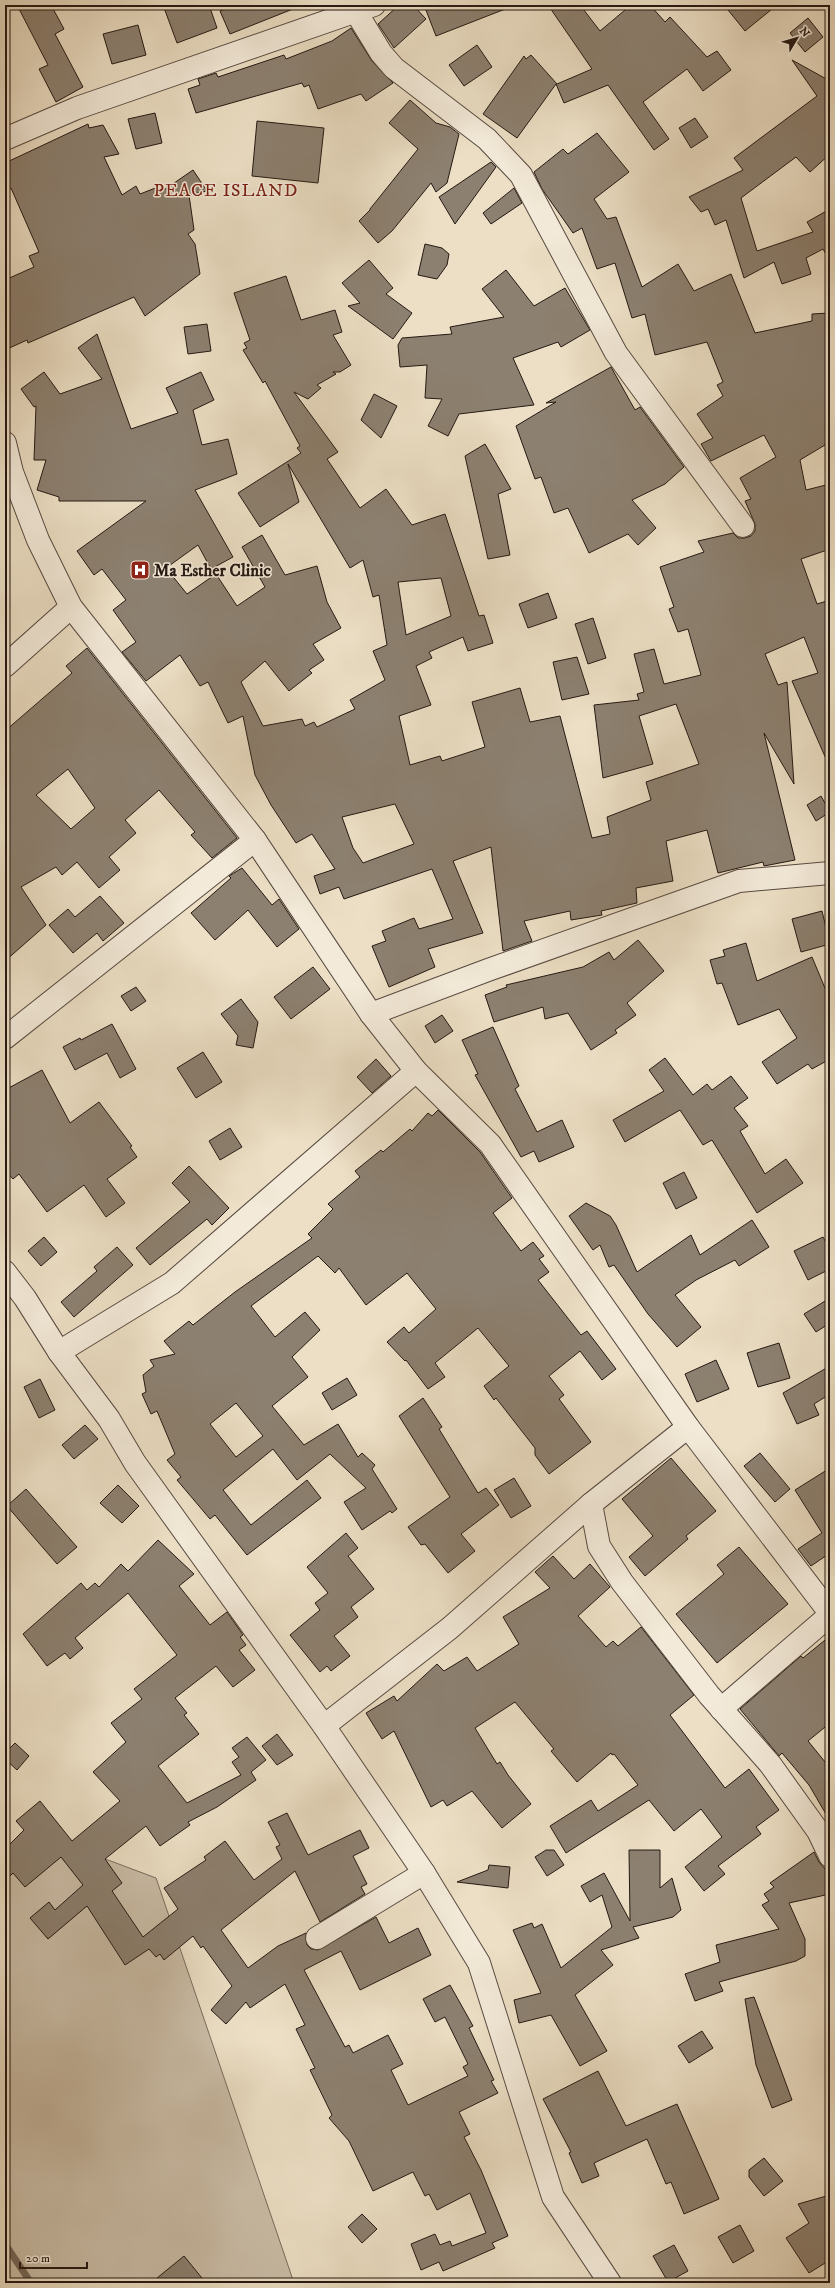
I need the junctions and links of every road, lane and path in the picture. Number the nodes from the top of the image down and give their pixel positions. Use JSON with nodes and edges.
{"nodes":[{"id":1,"x":365,"y":8,"type":"edge"},
{"id":2,"x":5,"y":139,"type":"edge"},
{"id":3,"x":5,"y":443,"type":"edge"},
{"id":4,"x":743,"y":526,"type":"dead end"},
{"id":5,"x":72,"y":607,"type":"junction"},
{"id":6,"x":5,"y":666,"type":"edge"},
{"id":7,"x":255,"y":840,"type":"junction"},
{"id":8,"x":830,"y":873,"type":"edge"},
{"id":9,"x":371,"y":1014,"type":"junction"},
{"id":10,"x":5,"y":1038,"type":"edge"},
{"id":11,"x":416,"y":1071,"type":"junction"},
{"id":12,"x":5,"y":1272,"type":"edge"},
{"id":13,"x":59,"y":1352,"type":"junction"},
{"id":14,"x":688,"y":1427,"type":"junction"},
{"id":15,"x":591,"y":1504,"type":"junction"},
{"id":16,"x":830,"y":1614,"type":"edge"},
{"id":17,"x":721,"y":1709,"type":"junction"},
{"id":18,"x":324,"y":1726,"type":"junction"},
{"id":19,"x":830,"y":1856,"type":"edge"},
{"id":20,"x":424,"y":1873,"type":"junction"},
{"id":21,"x":317,"y":1938,"type":"dead end"},
{"id":22,"x":610,"y":2283,"type":"edge"}],
"edges":[{"from":1,"to":2,"type":"street"},
{"from":1,"to":4,"type":"street"},
{"from":3,"to":5,"type":"street"},
{"from":5,"to":6,"type":"street"},
{"from":5,"to":7,"type":"street"},
{"from":7,"to":9,"type":"street"},
{"from":7,"to":10,"type":"street"},
{"from":8,"to":9,"type":"street"},
{"from":9,"to":11,"type":"street"},
{"from":11,"to":13,"type":"street"},
{"from":11,"to":14,"type":"street"},
{"from":12,"to":13,"type":"street"},
{"from":13,"to":18,"type":"street"},
{"from":14,"to":15,"type":"street"},
{"from":14,"to":16,"type":"street"},
{"from":15,"to":17,"type":"street"},
{"from":15,"to":18,"type":"street"},
{"from":16,"to":17,"type":"street"},
{"from":17,"to":19,"type":"street"},
{"from":18,"to":20,"type":"street"},
{"from":20,"to":21,"type":"street"},
{"from":20,"to":22,"type":"street"}]}
